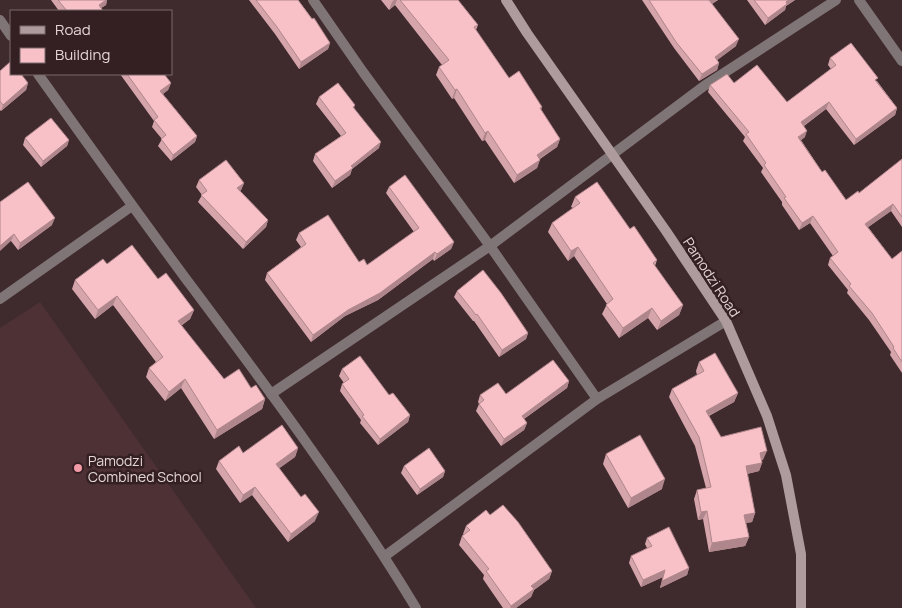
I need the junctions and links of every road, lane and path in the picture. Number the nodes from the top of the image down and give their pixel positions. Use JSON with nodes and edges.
{"nodes":[{"id":1,"x":313,"y":0,"type":"edge"},
{"id":2,"x":506,"y":0,"type":"edge"},
{"id":3,"x":836,"y":0,"type":"edge"},
{"id":4,"x":859,"y":0,"type":"edge"},
{"id":5,"x":0,"y":20,"type":"edge"},
{"id":6,"x":10,"y":35,"type":"edge"},
{"id":7,"x":902,"y":60,"type":"edge"},
{"id":8,"x":39,"y":75,"type":"edge"},
{"id":9,"x":612,"y":156,"type":"junction"},
{"id":10,"x":132,"y":206,"type":"junction"},
{"id":11,"x":490,"y":246,"type":"junction"},
{"id":12,"x":0,"y":299,"type":"edge"},
{"id":13,"x":726,"y":321,"type":"junction"},
{"id":14,"x":271,"y":394,"type":"junction"},
{"id":15,"x":597,"y":399,"type":"junction"},
{"id":16,"x":385,"y":556,"type":"junction"},
{"id":17,"x":416,"y":608,"type":"edge"},
{"id":18,"x":801,"y":608,"type":"edge"}],
"edges":[{"from":1,"to":11,"type":"street"},
{"from":2,"to":9,"type":"street","name":"Pamodzi Road"},
{"from":3,"to":9,"type":"street"},
{"from":4,"to":7,"type":"street"},
{"from":5,"to":6,"type":"street"},
{"from":8,"to":10,"type":"street"},
{"from":9,"to":11,"type":"street"},
{"from":9,"to":13,"type":"street","name":"Pamodzi Road"},
{"from":10,"to":12,"type":"street"},
{"from":10,"to":14,"type":"street"},
{"from":11,"to":14,"type":"street"},
{"from":11,"to":15,"type":"street"},
{"from":13,"to":15,"type":"street"},
{"from":13,"to":18,"type":"street","name":"Pamodzi Road"},
{"from":14,"to":16,"type":"street"},
{"from":15,"to":16,"type":"street"},
{"from":16,"to":17,"type":"street"}]}
